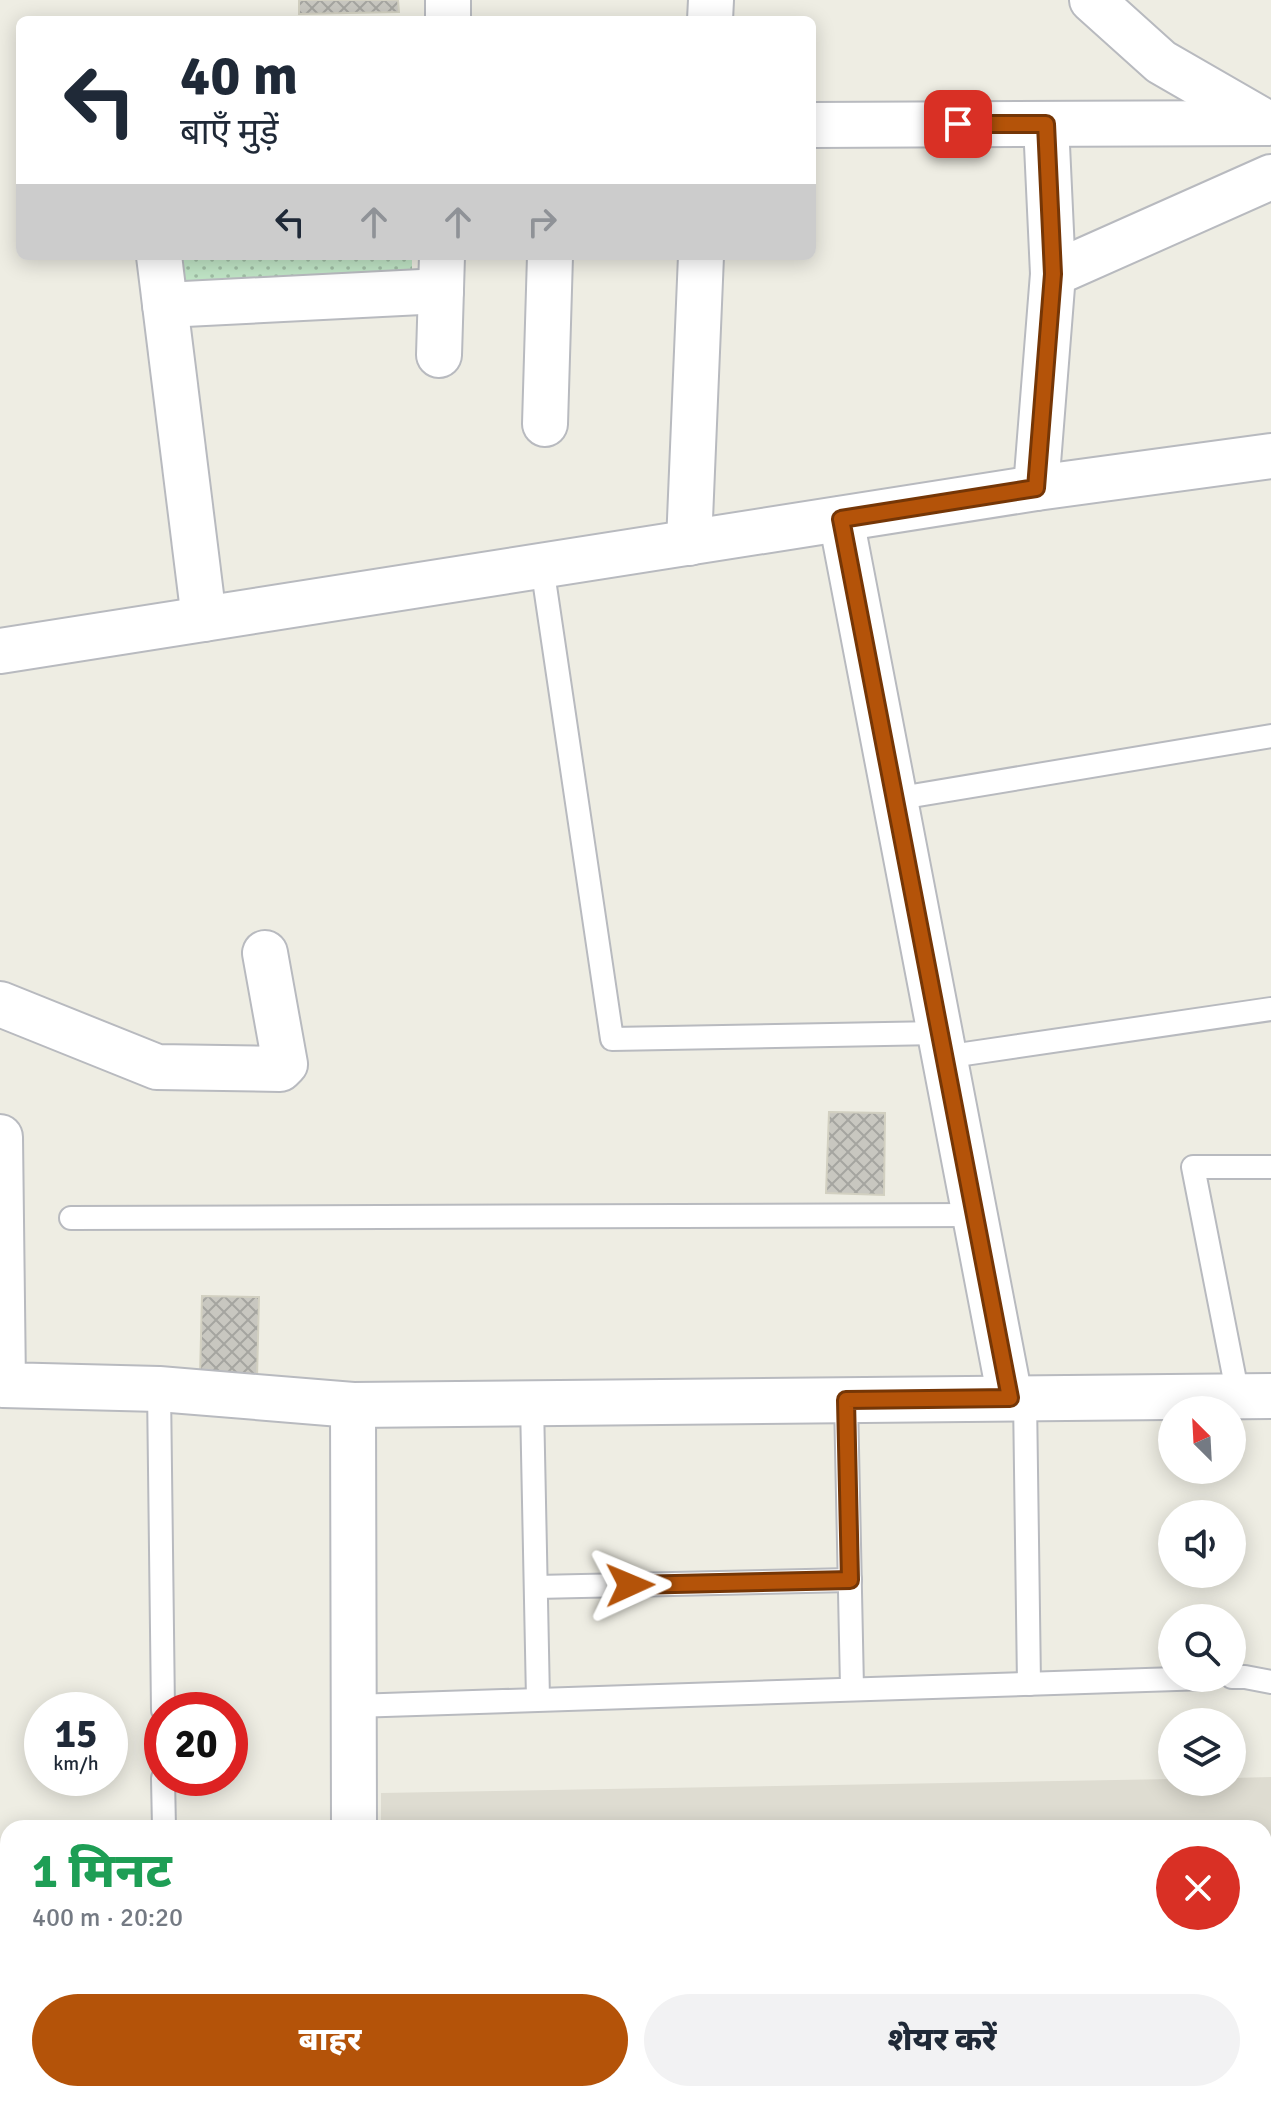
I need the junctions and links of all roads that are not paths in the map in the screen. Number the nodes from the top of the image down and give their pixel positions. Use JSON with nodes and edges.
{"nodes":[{"id":1,"x":1108,"y":7,"type":"edge"},
{"id":2,"x":1046,"y":124,"type":"junction"},
{"id":3,"x":1269,"y":124,"type":"edge"},
{"id":4,"x":816,"y":125,"type":"edge"},
{"id":5,"x":1271,"y":177,"type":"edge"},
{"id":6,"x":159,"y":260,"type":"edge"},
{"id":7,"x":550,"y":260,"type":"edge"},
{"id":8,"x":701,"y":260,"type":"edge"},
{"id":9,"x":441,"y":273,"type":"edge"},
{"id":10,"x":1053,"y":274,"type":"junction"},
{"id":11,"x":165,"y":305,"type":"junction"},
{"id":12,"x":439,"y":355,"type":"dead end"},
{"id":13,"x":545,"y":424,"type":"dead end"},
{"id":14,"x":1271,"y":456,"type":"edge"},
{"id":15,"x":1036,"y":488,"type":"junction"},
{"id":16,"x":841,"y":519,"type":"junction"},
{"id":17,"x":689,"y":543,"type":"junction"},
{"id":18,"x":542,"y":566,"type":"junction"},
{"id":19,"x":204,"y":619,"type":"junction"},
{"id":20,"x":0,"y":651,"type":"edge"},
{"id":21,"x":1271,"y":736,"type":"edge"},
{"id":22,"x":894,"y":799,"type":"junction"},
{"id":23,"x":265,"y":953,"type":"dead end"},
{"id":24,"x":0,"y":1004,"type":"edge"},
{"id":25,"x":1271,"y":1009,"type":"edge"},
{"id":26,"x":942,"y":1045,"type":"junction"},
{"id":27,"x":0,"y":1137,"type":"edge"},
{"id":28,"x":1271,"y":1167,"type":"edge"},
{"id":29,"x":975,"y":1215,"type":"junction"},
{"id":30,"x":71,"y":1218,"type":"dead end"},
{"id":31,"x":159,"y":1389,"type":"junction"},
{"id":32,"x":1255,"y":1396,"type":"edge"},
{"id":33,"x":1018,"y":1398,"type":"junction"},
{"id":34,"x":846,"y":1400,"type":"junction"},
{"id":35,"x":532,"y":1403,"type":"junction"},
{"id":36,"x":353,"y":1405,"type":"junction"},
{"id":37,"x":850,"y":1580,"type":"junction"},
{"id":38,"x":536,"y":1587,"type":"junction"},
{"id":39,"x":1246,"y":1677,"type":"edge"},
{"id":40,"x":1158,"y":1680,"type":"edge"},
{"id":41,"x":1271,"y":1682,"type":"edge"},
{"id":42,"x":1029,"y":1684,"type":"junction"},
{"id":43,"x":852,"y":1688,"type":"junction"},
{"id":44,"x":163,"y":1692,"type":"edge"},
{"id":45,"x":538,"y":1699,"type":"junction"},
{"id":46,"x":354,"y":1706,"type":"junction"},
{"id":47,"x":163,"y":1796,"type":"edge"},
{"id":48,"x":164,"y":1820,"type":"edge"},
{"id":49,"x":354,"y":1820,"type":"edge"}],
"edges":[{"from":1,"to":3,"type":"street"},
{"from":2,"to":3,"type":"street"},
{"from":2,"to":4,"type":"street"},
{"from":2,"to":10,"type":"street"},
{"from":5,"to":10,"type":"street"},
{"from":6,"to":11,"type":"street"},
{"from":7,"to":13,"type":"street"},
{"from":8,"to":17,"type":"street"},
{"from":9,"to":11,"type":"street"},
{"from":9,"to":12,"type":"street"},
{"from":10,"to":15,"type":"street"},
{"from":11,"to":19,"type":"street"},
{"from":14,"to":15,"type":"street"},
{"from":15,"to":16,"type":"street"},
{"from":16,"to":17,"type":"street"},
{"from":16,"to":22,"type":"street"},
{"from":17,"to":18,"type":"street"},
{"from":18,"to":19,"type":"street"},
{"from":18,"to":26,"type":"lane"},
{"from":19,"to":20,"type":"street"},
{"from":21,"to":22,"type":"lane"},
{"from":22,"to":26,"type":"street"},
{"from":23,"to":24,"type":"street"},
{"from":25,"to":26,"type":"lane"},
{"from":26,"to":29,"type":"street"},
{"from":27,"to":31,"type":"street"},
{"from":28,"to":32,"type":"lane"},
{"from":29,"to":30,"type":"lane"},
{"from":29,"to":33,"type":"street"},
{"from":31,"to":36,"type":"street"},
{"from":31,"to":44,"type":"lane"},
{"from":32,"to":33,"type":"street"},
{"from":33,"to":34,"type":"street"},
{"from":33,"to":42,"type":"lane"},
{"from":34,"to":35,"type":"street"},
{"from":34,"to":37,"type":"lane"},
{"from":35,"to":36,"type":"street"},
{"from":35,"to":38,"type":"lane"},
{"from":36,"to":46,"type":"street"},
{"from":37,"to":38,"type":"lane"},
{"from":37,"to":43,"type":"lane"},
{"from":38,"to":45,"type":"lane"},
{"from":39,"to":41,"type":"lane"},
{"from":40,"to":42,"type":"lane"},
{"from":42,"to":43,"type":"lane"},
{"from":43,"to":45,"type":"lane"},
{"from":45,"to":46,"type":"lane"},
{"from":46,"to":49,"type":"street"},
{"from":47,"to":48,"type":"lane"}]}
